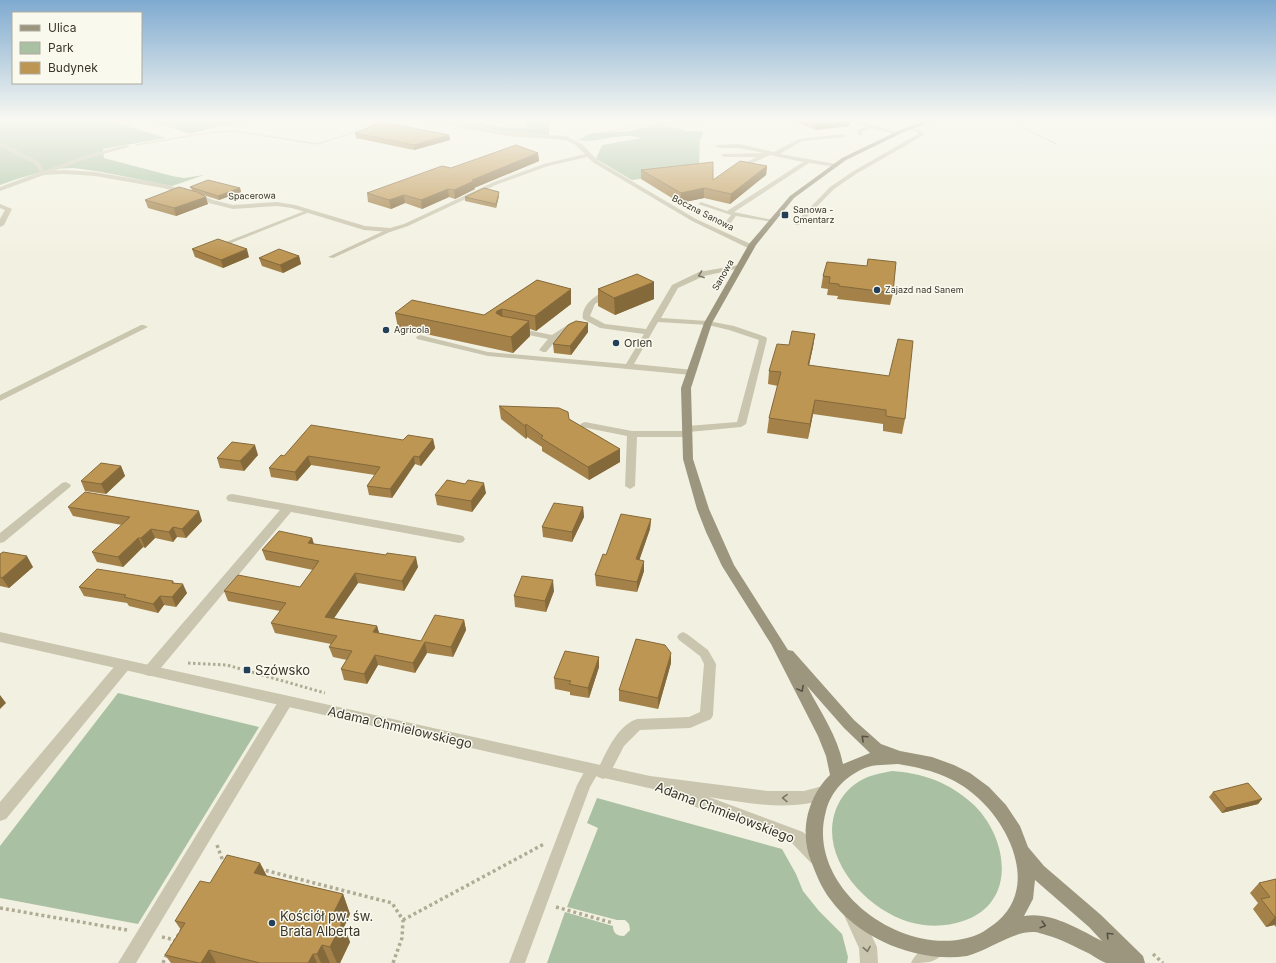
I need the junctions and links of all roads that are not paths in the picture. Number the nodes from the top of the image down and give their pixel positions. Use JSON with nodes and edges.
{"nodes":[{"id":1,"x":38,"y":165,"type":"edge"},
{"id":2,"x":65,"y":165,"type":"edge"},
{"id":3,"x":546,"y":165,"type":"edge"},
{"id":4,"x":601,"y":165,"type":"edge"},
{"id":5,"x":744,"y":165,"type":"edge"},
{"id":6,"x":802,"y":165,"type":"edge"},
{"id":7,"x":829,"y":165,"type":"edge"},
{"id":8,"x":868,"y":165,"type":"edge"},
{"id":9,"x":835,"y":166,"type":"joint"},
{"id":10,"x":740,"y":167,"type":"edge"},
{"id":11,"x":44,"y":173,"type":"junction"},
{"id":12,"x":0,"y":189,"type":"edge"},
{"id":13,"x":700,"y":204,"type":"dead end"},
{"id":14,"x":0,"y":206,"type":"edge"},
{"id":15,"x":309,"y":211,"type":"junction"},
{"id":16,"x":731,"y":214,"type":"junction"},
{"id":17,"x":771,"y":221,"type":"junction"},
{"id":18,"x":727,"y":224,"type":"dead end"},
{"id":19,"x":797,"y":224,"type":"dead end"},
{"id":20,"x":0,"y":225,"type":"edge"},
{"id":21,"x":390,"y":230,"type":"junction"},
{"id":22,"x":224,"y":244,"type":"edge"},
{"id":23,"x":751,"y":246,"type":"junction"},
{"id":24,"x":331,"y":257,"type":"dead end"},
{"id":25,"x":739,"y":267,"type":"junction"},
{"id":26,"x":606,"y":294,"type":"edge"},
{"id":27,"x":590,"y":319,"type":"junction"},
{"id":28,"x":656,"y":320,"type":"junction"},
{"id":29,"x":708,"y":323,"type":"junction"},
{"id":30,"x":144,"y":328,"type":"dead end"},
{"id":31,"x":510,"y":329,"type":"edge"},
{"id":32,"x":649,"y":332,"type":"junction"},
{"id":33,"x":420,"y":337,"type":"dead end"},
{"id":34,"x":554,"y":338,"type":"junction"},
{"id":35,"x":543,"y":350,"type":"dead end"},
{"id":36,"x":628,"y":366,"type":"junction"},
{"id":37,"x":691,"y":372,"type":"junction"},
{"id":38,"x":0,"y":398,"type":"edge"},
{"id":39,"x":585,"y":425,"type":"dead end"},
{"id":40,"x":687,"y":431,"type":"junction"},
{"id":41,"x":632,"y":434,"type":"junction"},
{"id":42,"x":66,"y":485,"type":"dead end"},
{"id":43,"x":630,"y":486,"type":"dead end"},
{"id":44,"x":232,"y":498,"type":"dead end"},
{"id":45,"x":288,"y":508,"type":"junction"},
{"id":46,"x":0,"y":539,"type":"edge"},
{"id":47,"x":459,"y":539,"type":"dead end"},
{"id":48,"x":0,"y":637,"type":"edge"},
{"id":49,"x":684,"y":637,"type":"dead end"},
{"id":50,"x":777,"y":642,"type":"junction"},
{"id":51,"x":124,"y":665,"type":"junction"},
{"id":52,"x":150,"y":671,"type":"junction"},
{"id":53,"x":286,"y":701,"type":"junction"},
{"id":54,"x":898,"y":757,"type":"junction"},
{"id":55,"x":597,"y":772,"type":"junction"},
{"id":56,"x":838,"y":776,"type":"junction"},
{"id":57,"x":650,"y":783,"type":"junction"},
{"id":58,"x":823,"y":793,"type":"junction"},
{"id":59,"x":0,"y":814,"type":"edge"},
{"id":60,"x":1023,"y":852,"type":"junction"},
{"id":61,"x":817,"y":857,"type":"junction"},
{"id":62,"x":851,"y":911,"type":"junction"},
{"id":63,"x":1006,"y":929,"type":"junction"},
{"id":64,"x":936,"y":950,"type":"junction"},
{"id":65,"x":126,"y":963,"type":"edge"},
{"id":66,"x":517,"y":963,"type":"edge"},
{"id":67,"x":869,"y":963,"type":"edge"},
{"id":68,"x":920,"y":963,"type":"edge"},
{"id":69,"x":1126,"y":963,"type":"edge"},
{"id":70,"x":1136,"y":963,"type":"edge"}],
"edges":[{"from":1,"to":11,"type":"lane"},
{"from":2,"to":11,"type":"lane"},
{"from":3,"to":21,"type":"street","name":"Spacerowa"},
{"from":4,"to":23,"type":"street","name":"Boczna Sanowa"},
{"from":5,"to":10,"type":"lane"},
{"from":6,"to":16,"type":"lane"},
{"from":7,"to":9,"type":"lane"},
{"from":8,"to":19,"type":"lane"},
{"from":9,"to":17,"type":"main road","name":"Sanowa"},
{"from":11,"to":12,"type":"street","name":"Spacerowa"},
{"from":11,"to":15,"type":"street","name":"Spacerowa"},
{"from":13,"to":16,"type":"lane"},
{"from":14,"to":20,"type":"street"},
{"from":15,"to":21,"type":"street","name":"Spacerowa"},
{"from":15,"to":22,"type":"lane"},
{"from":16,"to":17,"type":"lane"},
{"from":16,"to":18,"type":"lane"},
{"from":17,"to":23,"type":"main road","name":"Sanowa"},
{"from":21,"to":24,"type":"lane","name":"Spacerowa"},
{"from":23,"to":25,"type":"main road","name":"Sanowa"},
{"from":25,"to":28,"type":"lane","one_way":true},
{"from":25,"to":29,"type":"main road","name":"Sanowa"},
{"from":26,"to":27,"type":"lane"},
{"from":27,"to":32,"type":"lane"},
{"from":27,"to":34,"type":"lane"},
{"from":28,"to":29,"type":"lane"},
{"from":28,"to":32,"type":"lane"},
{"from":29,"to":37,"type":"main road","name":"Sanowa"},
{"from":29,"to":40,"type":"lane"},
{"from":30,"to":38,"type":"lane"},
{"from":31,"to":34,"type":"lane"},
{"from":32,"to":36,"type":"lane"},
{"from":33,"to":36,"type":"lane"},
{"from":34,"to":35,"type":"lane"},
{"from":36,"to":37,"type":"lane"},
{"from":37,"to":40,"type":"main road","name":"Sanowa"},
{"from":39,"to":41,"type":"lane"},
{"from":40,"to":41,"type":"lane"},
{"from":40,"to":50,"type":"main road","name":"Sanowa"},
{"from":41,"to":43,"type":"lane"},
{"from":42,"to":46,"type":"lane"},
{"from":44,"to":45,"type":"street"},
{"from":45,"to":47,"type":"street"},
{"from":45,"to":52,"type":"street"},
{"from":48,"to":51,"type":"street","name":"Adama Chmielowskiego"},
{"from":49,"to":55,"type":"lane"},
{"from":54,"to":50,"type":"main road","one_way":true},
{"from":50,"to":56,"type":"main road","one_way":true},
{"from":51,"to":52,"type":"street","name":"Adama Chmielowskiego"},
{"from":51,"to":59,"type":"street"},
{"from":52,"to":53,"type":"street","name":"Adama Chmielowskiego"},
{"from":53,"to":55,"type":"street","name":"Adama Chmielowskiego"},
{"from":53,"to":65,"type":"lane"},
{"from":54,"to":56,"type":"main road"},
{"from":54,"to":60,"type":"main road"},
{"from":55,"to":57,"type":"street","name":"Adama Chmielowskiego"},
{"from":55,"to":66,"type":"lane"},
{"from":56,"to":58,"type":"main road"},
{"from":58,"to":57,"type":"street","name":"Adama Chmielowskiego","one_way":true},
{"from":57,"to":61,"type":"street","name":"Adama Chmielowskiego"},
{"from":58,"to":61,"type":"main road"},
{"from":60,"to":63,"type":"main road"},
{"from":70,"to":60,"type":"main road","one_way":true},
{"from":61,"to":62,"type":"main road"},
{"from":62,"to":64,"type":"main road"},
{"from":62,"to":67,"type":"street","one_way":true},
{"from":63,"to":64,"type":"main road"},
{"from":63,"to":69,"type":"main road","one_way":true},
{"from":64,"to":68,"type":"street"}]}
